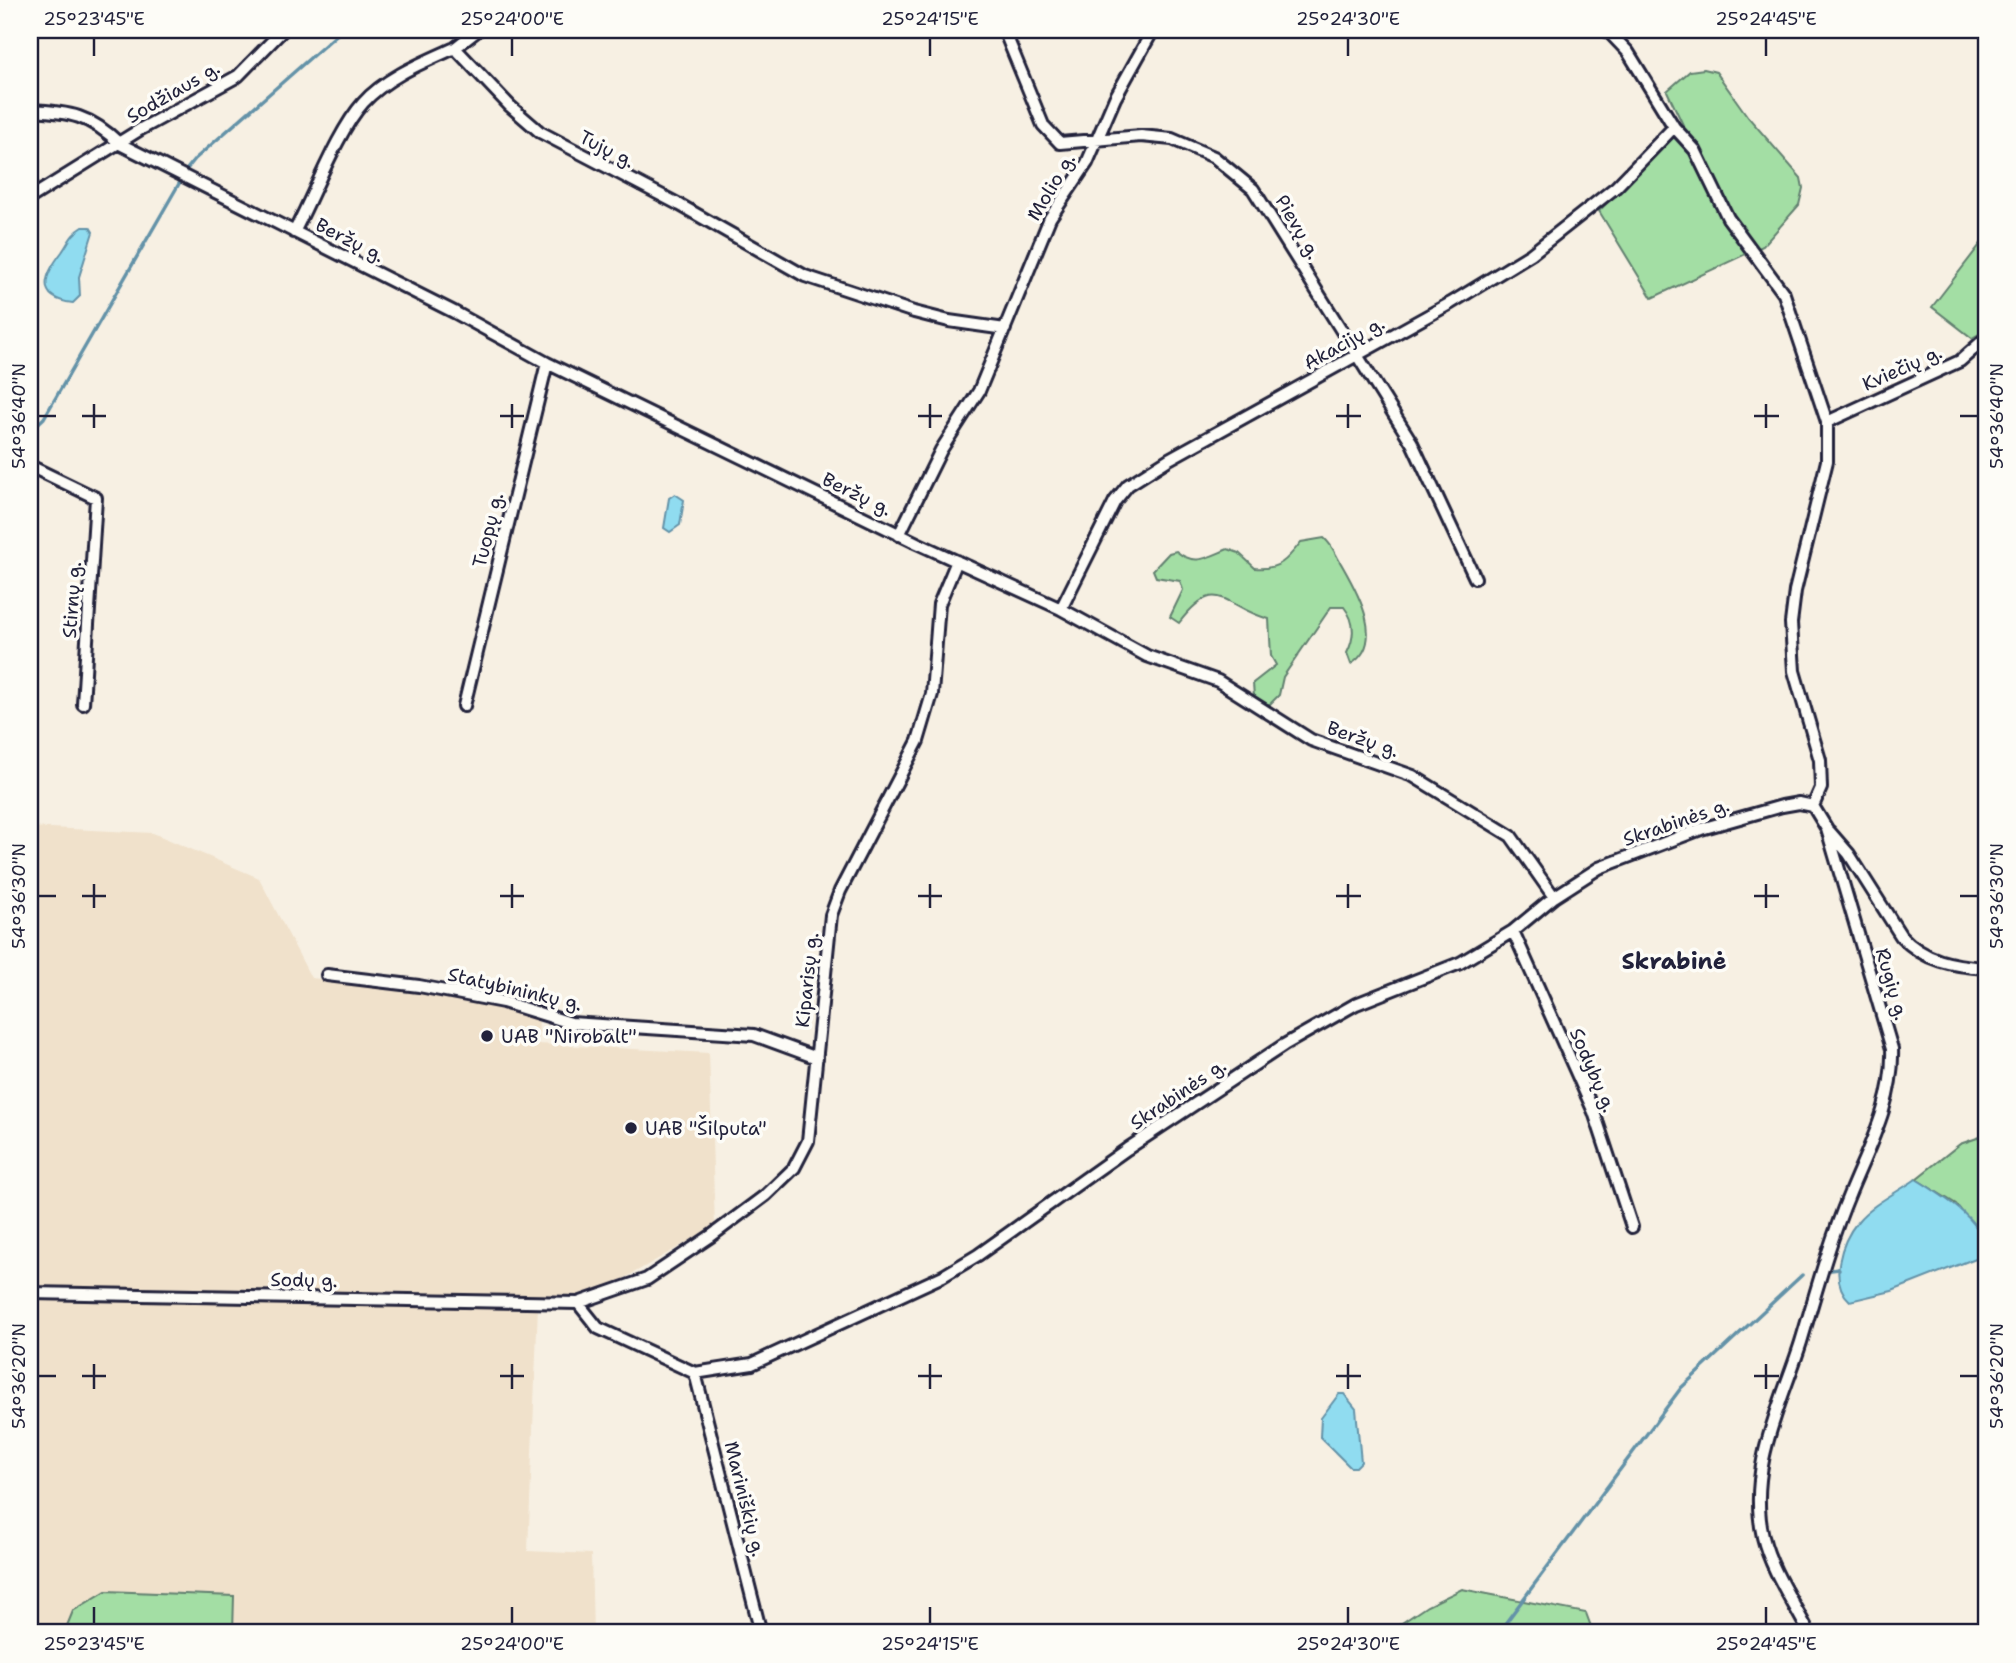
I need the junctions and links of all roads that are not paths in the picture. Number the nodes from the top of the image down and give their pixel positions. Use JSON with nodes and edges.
{"nodes":[{"id":1,"x":283,"y":30,"type":"edge"},
{"id":2,"x":478,"y":30,"type":"edge"},
{"id":3,"x":1004,"y":30,"type":"edge"},
{"id":4,"x":1153,"y":30,"type":"edge"},
{"id":5,"x":1607,"y":30,"type":"edge"},
{"id":6,"x":455,"y":48,"type":"junction"},
{"id":7,"x":30,"y":110,"type":"edge"},
{"id":8,"x":1674,"y":127,"type":"junction"},
{"id":9,"x":1096,"y":141,"type":"junction"},
{"id":10,"x":120,"y":144,"type":"junction"},
{"id":11,"x":30,"y":198,"type":"edge"},
{"id":12,"x":294,"y":232,"type":"junction"},
{"id":13,"x":1005,"y":329,"type":"junction"},
{"id":14,"x":1986,"y":338,"type":"edge"},
{"id":15,"x":1359,"y":355,"type":"junction"},
{"id":16,"x":547,"y":363,"type":"junction"},
{"id":17,"x":1827,"y":422,"type":"junction"},
{"id":18,"x":30,"y":466,"type":"edge"},
{"id":19,"x":899,"y":535,"type":"junction"},
{"id":20,"x":957,"y":561,"type":"junction"},
{"id":21,"x":1475,"y":578,"type":"dead end"},
{"id":22,"x":1061,"y":609,"type":"junction"},
{"id":23,"x":83,"y":704,"type":"dead end"},
{"id":24,"x":464,"y":706,"type":"dead end"},
{"id":25,"x":1813,"y":806,"type":"junction"},
{"id":26,"x":1827,"y":829,"type":"junction"},
{"id":27,"x":1554,"y":897,"type":"junction"},
{"id":28,"x":1513,"y":931,"type":"junction"},
{"id":29,"x":1986,"y":968,"type":"edge"},
{"id":30,"x":327,"y":975,"type":"dead end"},
{"id":31,"x":817,"y":1058,"type":"junction"},
{"id":32,"x":1632,"y":1227,"type":"dead end"},
{"id":33,"x":30,"y":1293,"type":"edge"},
{"id":34,"x":578,"y":1303,"type":"junction"},
{"id":35,"x":695,"y":1373,"type":"junction"},
{"id":36,"x":761,"y":1633,"type":"edge"},
{"id":37,"x":1809,"y":1633,"type":"edge"}],
"edges":[{"from":1,"to":10,"type":"street","name":"Sodžiaus g."},
{"from":2,"to":6,"type":"street"},
{"from":3,"to":9,"type":"street","name":"Pievų g."},
{"from":4,"to":9,"type":"street","name":"Molio g."},
{"from":5,"to":8,"type":"street"},
{"from":6,"to":12,"type":"street"},
{"from":6,"to":13,"type":"street","name":"Tujų g."},
{"from":7,"to":10,"type":"street","name":"Sodžiaus g."},
{"from":8,"to":15,"type":"street","name":"Akacijų g."},
{"from":8,"to":17,"type":"street"},
{"from":9,"to":13,"type":"street","name":"Molio g."},
{"from":9,"to":15,"type":"street","name":"Pievų g."},
{"from":10,"to":11,"type":"street"},
{"from":10,"to":12,"type":"street","name":"Beržų g."},
{"from":12,"to":16,"type":"street","name":"Beržų g."},
{"from":13,"to":19,"type":"street","name":"Molio g."},
{"from":14,"to":17,"type":"street","name":"Kviečių g."},
{"from":15,"to":21,"type":"street","name":"Pievų g."},
{"from":15,"to":22,"type":"street","name":"Akacijų g."},
{"from":16,"to":19,"type":"street","name":"Beržų g."},
{"from":16,"to":24,"type":"street","name":"Tuopų g."},
{"from":17,"to":25,"type":"street"},
{"from":18,"to":23,"type":"street","name":"Stirnų g."},
{"from":19,"to":20,"type":"street","name":"Beržų g."},
{"from":20,"to":22,"type":"street","name":"Beržų g."},
{"from":20,"to":31,"type":"street","name":"Kiparisų g."},
{"from":22,"to":27,"type":"street","name":"Beržų g."},
{"from":25,"to":26,"type":"street","name":"Rugių g."},
{"from":25,"to":27,"type":"street","name":"Skrabinės g."},
{"from":26,"to":29,"type":"street"},
{"from":26,"to":37,"type":"street","name":"Rugių g."},
{"from":27,"to":28,"type":"street","name":"Skrabinės g."},
{"from":28,"to":32,"type":"street","name":"Sodybų g."},
{"from":28,"to":35,"type":"street","name":"Skrabinės g."},
{"from":30,"to":31,"type":"street","name":"Statybininkų g."},
{"from":31,"to":34,"type":"street","name":"Kiparisų g."},
{"from":33,"to":34,"type":"street","name":"Sodų g."},
{"from":34,"to":35,"type":"street"},
{"from":35,"to":36,"type":"street","name":"Mariniškių g."}]}
